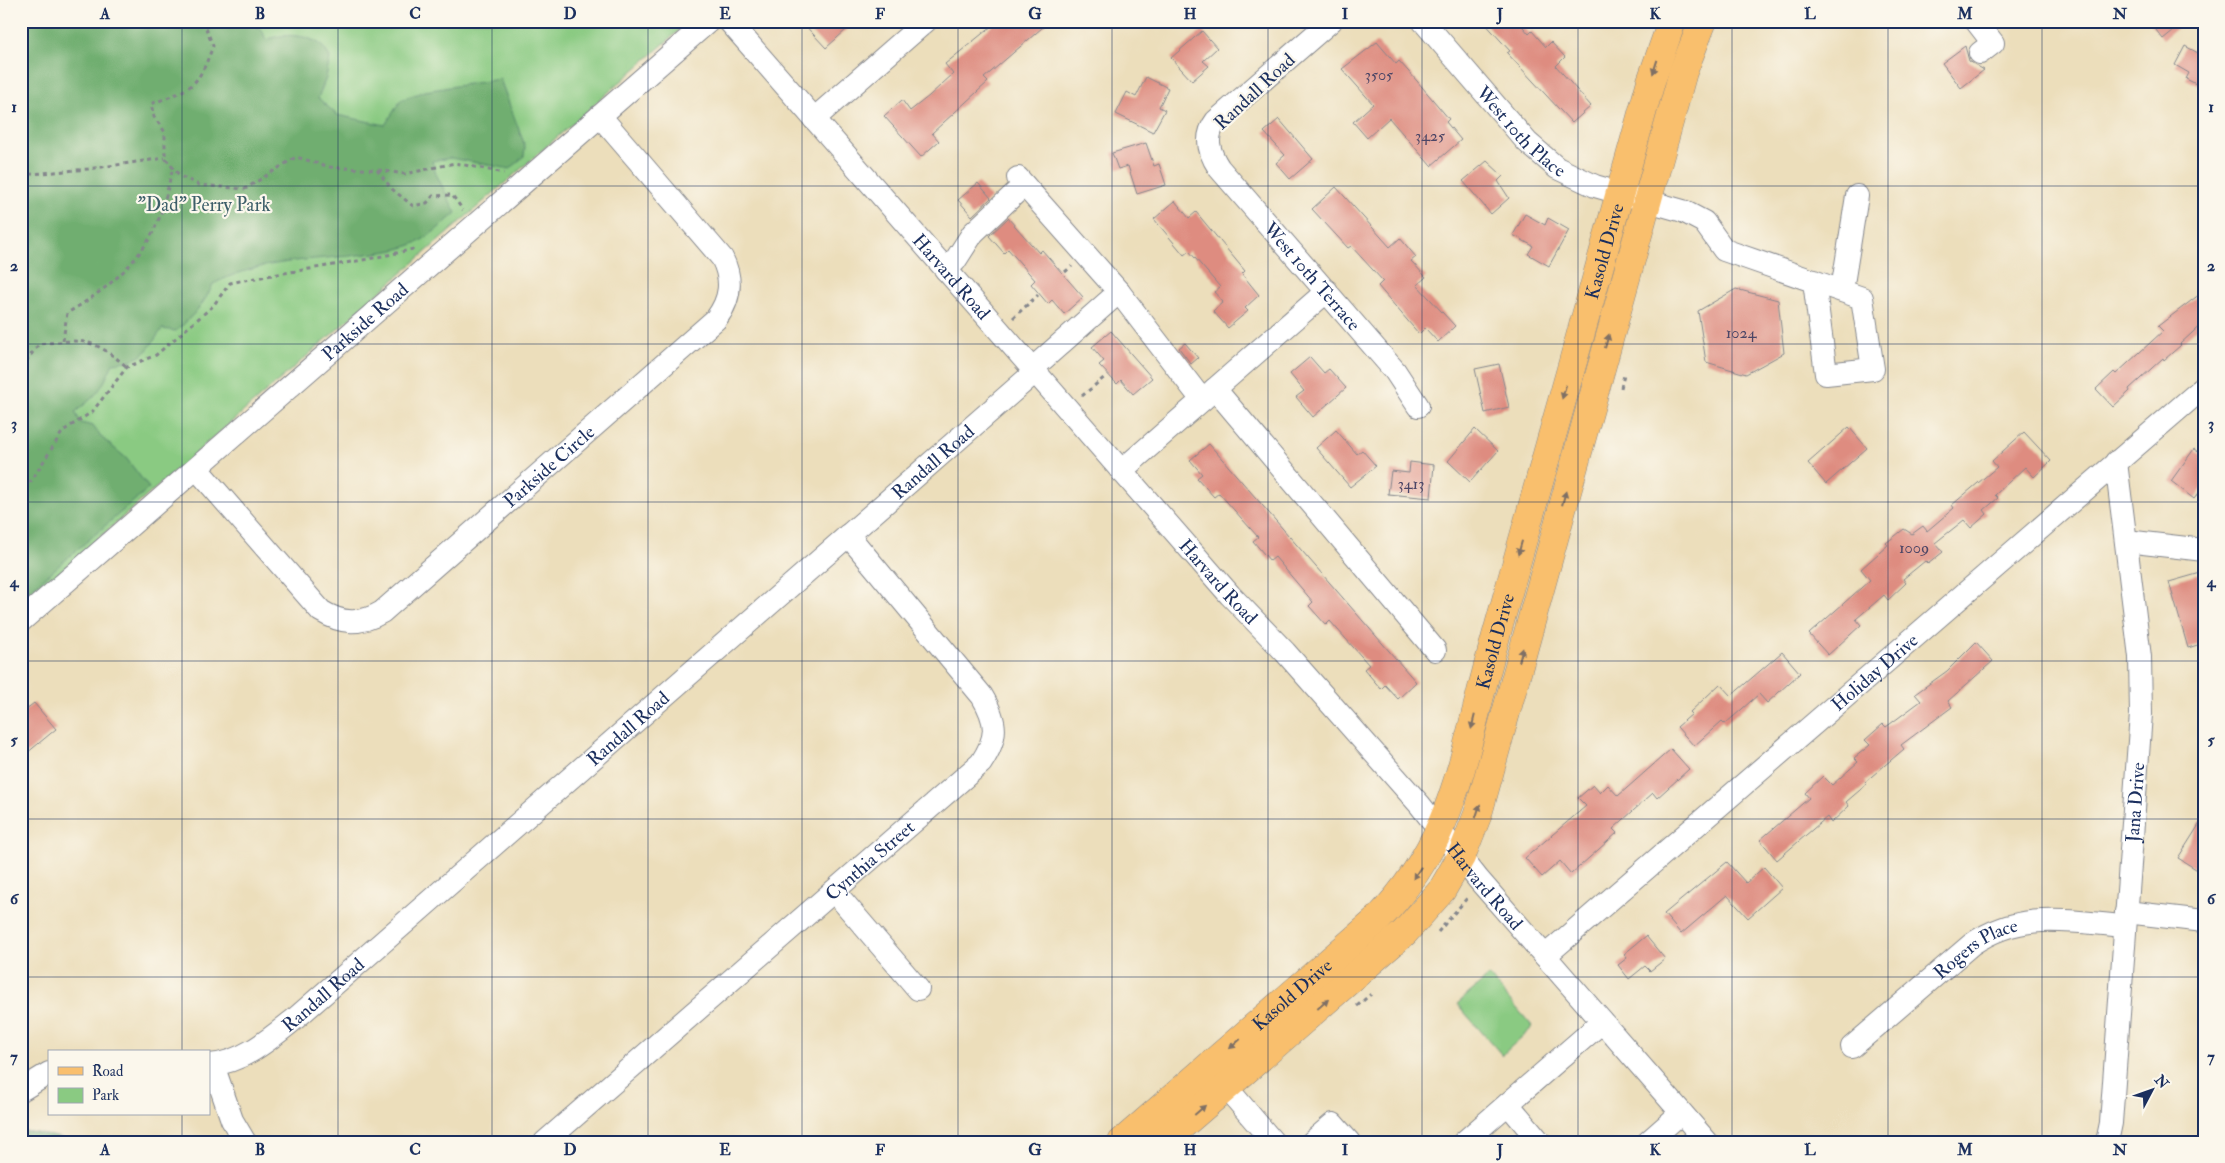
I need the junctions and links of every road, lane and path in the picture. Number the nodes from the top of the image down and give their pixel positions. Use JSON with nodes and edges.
{"nodes":[{"id":1,"x":203,"y":21,"type":"edge"},
{"id":2,"x":709,"y":21,"type":"edge"},
{"id":3,"x":729,"y":21,"type":"edge"},
{"id":4,"x":926,"y":21,"type":"edge"},
{"id":5,"x":1331,"y":21,"type":"edge"},
{"id":6,"x":1423,"y":21,"type":"edge"},
{"id":7,"x":1672,"y":21,"type":"edge"},
{"id":8,"x":1703,"y":21,"type":"edge"},
{"id":9,"x":1977,"y":21,"type":"edge"},
{"id":10,"x":1980,"y":53,"type":"dead end"},
{"id":11,"x":600,"y":116,"type":"junction"},
{"id":12,"x":814,"y":119,"type":"junction"},
{"id":13,"x":1209,"y":145,"type":"joint"},
{"id":14,"x":165,"y":158,"type":"junction"},
{"id":15,"x":173,"y":168,"type":"junction"},
{"id":16,"x":377,"y":170,"type":"junction"},
{"id":17,"x":507,"y":174,"type":"dead end"},
{"id":18,"x":21,"y":175,"type":"edge"},
{"id":19,"x":1620,"y":194,"type":"junction"},
{"id":20,"x":1858,"y":196,"type":"dead end"},
{"id":21,"x":1646,"y":202,"type":"junction"},
{"id":22,"x":460,"y":217,"type":"dead end"},
{"id":23,"x":425,"y":243,"type":"dead end"},
{"id":24,"x":946,"y":270,"type":"junction"},
{"id":25,"x":1814,"y":281,"type":"junction"},
{"id":26,"x":1842,"y":290,"type":"junction"},
{"id":27,"x":1119,"y":292,"type":"junction"},
{"id":28,"x":1327,"y":292,"type":"junction"},
{"id":29,"x":1038,"y":295,"type":"dead end"},
{"id":30,"x":999,"y":331,"type":"junction"},
{"id":31,"x":63,"y":341,"type":"junction"},
{"id":32,"x":128,"y":367,"type":"junction"},
{"id":33,"x":21,"y":368,"type":"edge"},
{"id":34,"x":1034,"y":370,"type":"junction"},
{"id":35,"x":1106,"y":376,"type":"dead end"},
{"id":36,"x":2204,"y":386,"type":"edge"},
{"id":37,"x":1208,"y":395,"type":"junction"},
{"id":38,"x":1418,"y":406,"type":"dead end"},
{"id":39,"x":1067,"y":409,"type":"junction"},
{"id":40,"x":2116,"y":462,"type":"junction"},
{"id":41,"x":197,"y":468,"type":"junction"},
{"id":42,"x":1121,"y":471,"type":"junction"},
{"id":43,"x":21,"y":486,"type":"edge"},
{"id":44,"x":848,"y":535,"type":"junction"},
{"id":45,"x":2126,"y":541,"type":"junction"},
{"id":46,"x":2204,"y":550,"type":"edge"},
{"id":47,"x":21,"y":621,"type":"edge"},
{"id":48,"x":1435,"y":650,"type":"dead end"},
{"id":49,"x":1440,"y":830,"type":"junction"},
{"id":50,"x":1461,"y":857,"type":"junction"},
{"id":51,"x":834,"y":891,"type":"junction"},
{"id":52,"x":2126,"y":919,"type":"junction"},
{"id":53,"x":2204,"y":921,"type":"edge"},
{"id":54,"x":1546,"y":956,"type":"junction"},
{"id":55,"x":918,"y":988,"type":"dead end"},
{"id":56,"x":1602,"y":1022,"type":"junction"},
{"id":57,"x":1852,"y":1047,"type":"dead end"},
{"id":58,"x":211,"y":1065,"type":"edge"},
{"id":59,"x":48,"y":1074,"type":"edge"},
{"id":60,"x":1226,"y":1087,"type":"junction"},
{"id":61,"x":23,"y":1090,"type":"dead end"},
{"id":62,"x":1508,"y":1104,"type":"junction"},
{"id":63,"x":1681,"y":1113,"type":"junction"},
{"id":64,"x":244,"y":1142,"type":"edge"},
{"id":65,"x":545,"y":1142,"type":"edge"},
{"id":66,"x":1122,"y":1142,"type":"edge"},
{"id":67,"x":1163,"y":1142,"type":"edge"},
{"id":68,"x":1273,"y":1142,"type":"edge"},
{"id":69,"x":1312,"y":1142,"type":"edge"},
{"id":70,"x":1349,"y":1142,"type":"edge"},
{"id":71,"x":1464,"y":1142,"type":"edge"},
{"id":72,"x":1540,"y":1142,"type":"edge"},
{"id":73,"x":1648,"y":1142,"type":"edge"},
{"id":74,"x":1707,"y":1142,"type":"edge"},
{"id":75,"x":2107,"y":1142,"type":"edge"}],
"edges":[{"from":1,"to":14,"type":"path"},
{"from":2,"to":11,"type":"street","name":"Parkside Road"},
{"from":3,"to":12,"type":"street","name":"Harvard Road"},
{"from":4,"to":12,"type":"street"},
{"from":5,"to":13,"type":"street","name":"Randall Road"},
{"from":6,"to":19,"type":"street","name":"West 10th Place"},
{"from":7,"to":19,"type":"main road","name":"Kasold Drive","one_way":true},
{"from":8,"to":21,"type":"main road","name":"Kasold Drive"},
{"from":9,"to":10,"type":"street"},
{"from":11,"to":41,"type":"street","name":"Parkside Road"},
{"from":11,"to":41,"type":"street","name":"Parkside Circle"},
{"from":12,"to":24,"type":"street","name":"Harvard Road"},
{"from":13,"to":28,"type":"street","name":"West 10th Terrace"},
{"from":14,"to":15,"type":"path"},
{"from":14,"to":18,"type":"path"},
{"from":15,"to":16,"type":"path"},
{"from":15,"to":31,"type":"path"},
{"from":16,"to":17,"type":"path"},
{"from":16,"to":22,"type":"path"},
{"from":19,"to":21,"type":"street","name":"West 10th Place"},
{"from":19,"to":49,"type":"main road","name":"Kasold Drive","one_way":true},
{"from":20,"to":26,"type":"street"},
{"from":21,"to":25,"type":"street","name":"West 10th Place"},
{"from":50,"to":21,"type":"main road","name":"Kasold Drive","one_way":true},
{"from":23,"to":32,"type":"path"},
{"from":24,"to":27,"type":"street"},
{"from":24,"to":30,"type":"street","name":"Harvard Road"},
{"from":25,"to":26,"type":"street","name":"West 10th Place"},
{"from":25,"to":26,"type":"street","name":"West 10th Place"},
{"from":27,"to":34,"type":"street","name":"Randall Road"},
{"from":27,"to":37,"type":"street"},
{"from":28,"to":37,"type":"street"},
{"from":28,"to":38,"type":"street","name":"West 10th Terrace"},
{"from":29,"to":30,"type":"path"},
{"from":30,"to":34,"type":"street","name":"Harvard Road"},
{"from":31,"to":32,"type":"path"},
{"from":31,"to":33,"type":"path"},
{"from":32,"to":43,"type":"path"},
{"from":34,"to":39,"type":"street","name":"Harvard Road"},
{"from":34,"to":44,"type":"street","name":"Randall Road"},
{"from":35,"to":39,"type":"path"},
{"from":36,"to":40,"type":"street","name":"Holiday Drive"},
{"from":37,"to":42,"type":"street"},
{"from":37,"to":48,"type":"street"},
{"from":39,"to":42,"type":"street","name":"Harvard Road"},
{"from":40,"to":45,"type":"street","name":"Jana Drive"},
{"from":40,"to":54,"type":"street","name":"Holiday Drive"},
{"from":41,"to":47,"type":"street","name":"Parkside Road"},
{"from":42,"to":49,"type":"street","name":"Harvard Road"},
{"from":44,"to":51,"type":"street","name":"Cynthia Street"},
{"from":44,"to":58,"type":"street","name":"Randall Road"},
{"from":45,"to":46,"type":"street"},
{"from":45,"to":52,"type":"street","name":"Jana Drive"},
{"from":49,"to":50,"type":"street","name":"Harvard Road"},
{"from":49,"to":66,"type":"main road","name":"Kasold Drive","one_way":true},
{"from":50,"to":54,"type":"street","name":"Harvard Road"},
{"from":60,"to":50,"type":"main road","name":"Kasold Drive","one_way":true},
{"from":51,"to":55,"type":"street"},
{"from":51,"to":65,"type":"street","name":"Cynthia Street"},
{"from":52,"to":53,"type":"street","name":"Rogers Place"},
{"from":52,"to":57,"type":"street","name":"Rogers Place"},
{"from":52,"to":75,"type":"street","name":"Jana Drive"},
{"from":54,"to":56,"type":"street","name":"Harvard Road"},
{"from":56,"to":62,"type":"street"},
{"from":56,"to":63,"type":"street","name":"Harvard Road"},
{"from":58,"to":64,"type":"street"},
{"from":59,"to":61,"type":"street"},
{"from":67,"to":60,"type":"main road","name":"Kasold Drive","one_way":true},
{"from":60,"to":68,"type":"street"},
{"from":62,"to":71,"type":"street"},
{"from":62,"to":72,"type":"street"},
{"from":63,"to":73,"type":"street"},
{"from":63,"to":74,"type":"street","name":"Harvard Road"},
{"from":69,"to":70,"type":"street"}]}
